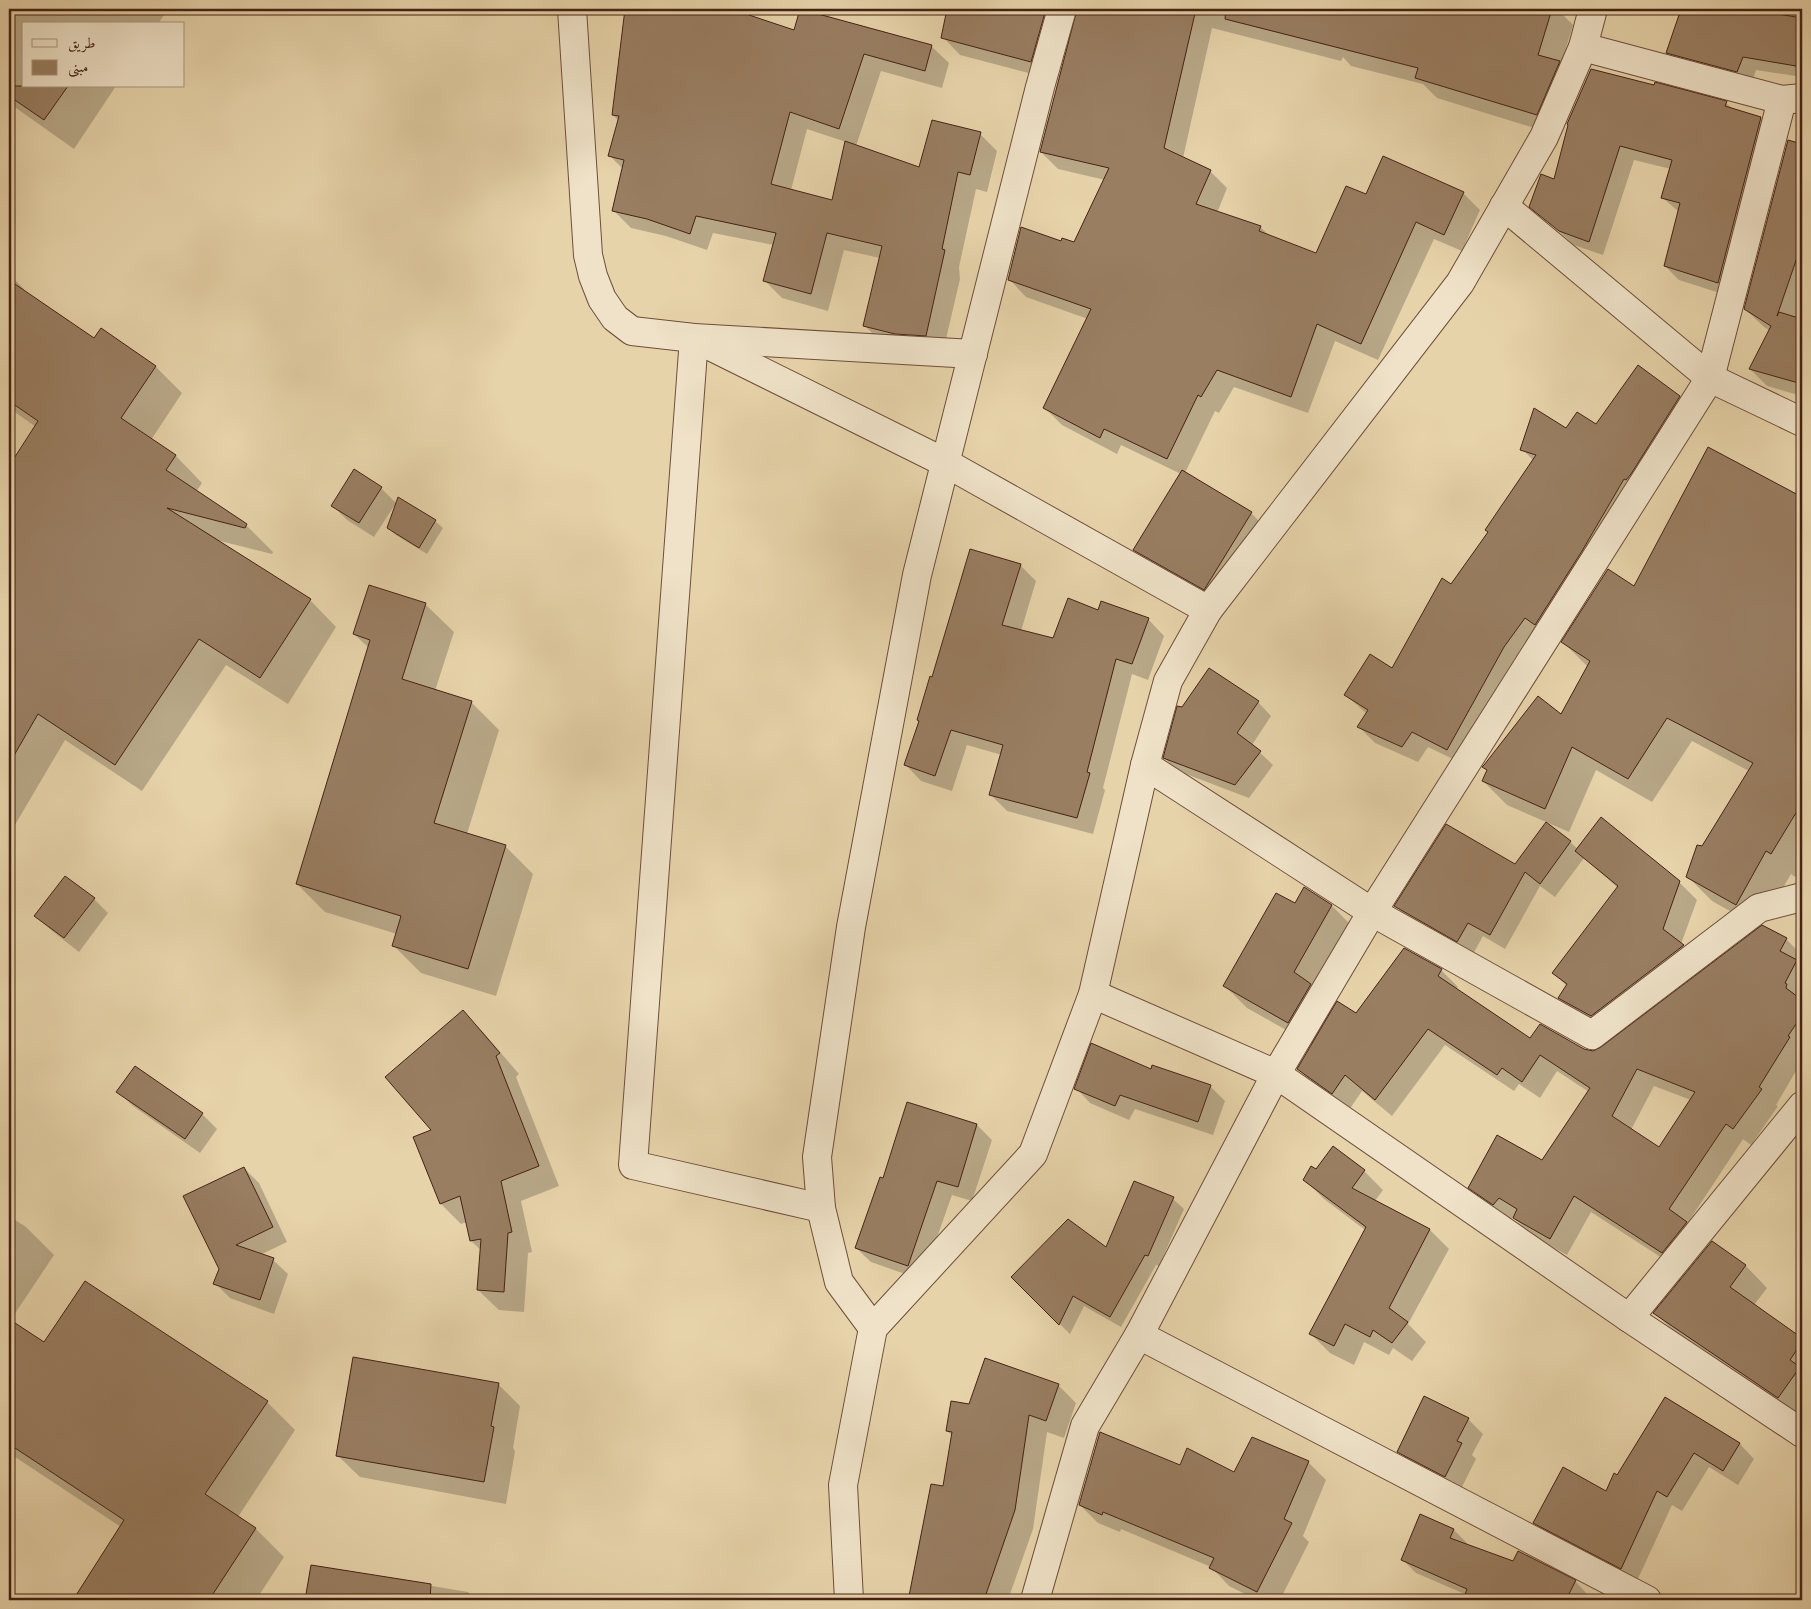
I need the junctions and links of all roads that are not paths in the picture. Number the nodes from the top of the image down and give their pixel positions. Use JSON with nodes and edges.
{"nodes":[{"id":1,"x":572,"y":9,"type":"edge"},
{"id":2,"x":1062,"y":9,"type":"edge"},
{"id":3,"x":1593,"y":9,"type":"edge"},
{"id":4,"x":1583,"y":47,"type":"junction"},
{"id":5,"x":1792,"y":99,"type":"edge"},
{"id":6,"x":1504,"y":206,"type":"junction"},
{"id":7,"x":694,"y":338,"type":"junction"},
{"id":8,"x":973,"y":354,"type":"junction"},
{"id":9,"x":1710,"y":378,"type":"junction"},
{"id":10,"x":1802,"y":422,"type":"edge"},
{"id":11,"x":944,"y":462,"type":"junction"},
{"id":12,"x":1208,"y":610,"type":"junction"},
{"id":13,"x":1145,"y":764,"type":"junction"},
{"id":14,"x":1802,"y":898,"type":"edge"},
{"id":15,"x":1372,"y":912,"type":"junction"},
{"id":16,"x":1093,"y":994,"type":"junction"},
{"id":17,"x":1276,"y":1074,"type":"junction"},
{"id":18,"x":1802,"y":1106,"type":"edge"},
{"id":19,"x":821,"y":1208,"type":"junction"},
{"id":20,"x":1630,"y":1318,"type":"junction"},
{"id":21,"x":873,"y":1328,"type":"junction"},
{"id":22,"x":1138,"y":1335,"type":"junction"},
{"id":23,"x":1802,"y":1433,"type":"edge"},
{"id":24,"x":852,"y":1599,"type":"edge"},
{"id":25,"x":1035,"y":1600,"type":"edge"},
{"id":26,"x":1647,"y":1600,"type":"edge"}],
"edges":[{"from":1,"to":7,"type":"street"},
{"from":2,"to":8,"type":"street"},
{"from":3,"to":4,"type":"street"},
{"from":4,"to":5,"type":"street"},
{"from":4,"to":6,"type":"street"},
{"from":5,"to":9,"type":"street"},
{"from":6,"to":9,"type":"street"},
{"from":6,"to":12,"type":"street"},
{"from":7,"to":8,"type":"street"},
{"from":7,"to":11,"type":"street"},
{"from":7,"to":19,"type":"street"},
{"from":8,"to":11,"type":"street"},
{"from":9,"to":10,"type":"street"},
{"from":9,"to":15,"type":"street"},
{"from":11,"to":12,"type":"street"},
{"from":11,"to":19,"type":"street"},
{"from":12,"to":13,"type":"street"},
{"from":13,"to":15,"type":"street"},
{"from":13,"to":16,"type":"street"},
{"from":14,"to":15,"type":"street"},
{"from":15,"to":17,"type":"street"},
{"from":16,"to":17,"type":"street"},
{"from":16,"to":21,"type":"street"},
{"from":17,"to":20,"type":"street"},
{"from":17,"to":22,"type":"street"},
{"from":18,"to":20,"type":"street"},
{"from":19,"to":21,"type":"street"},
{"from":20,"to":23,"type":"street"},
{"from":21,"to":24,"type":"street"},
{"from":22,"to":25,"type":"street"},
{"from":22,"to":26,"type":"street"}]}
